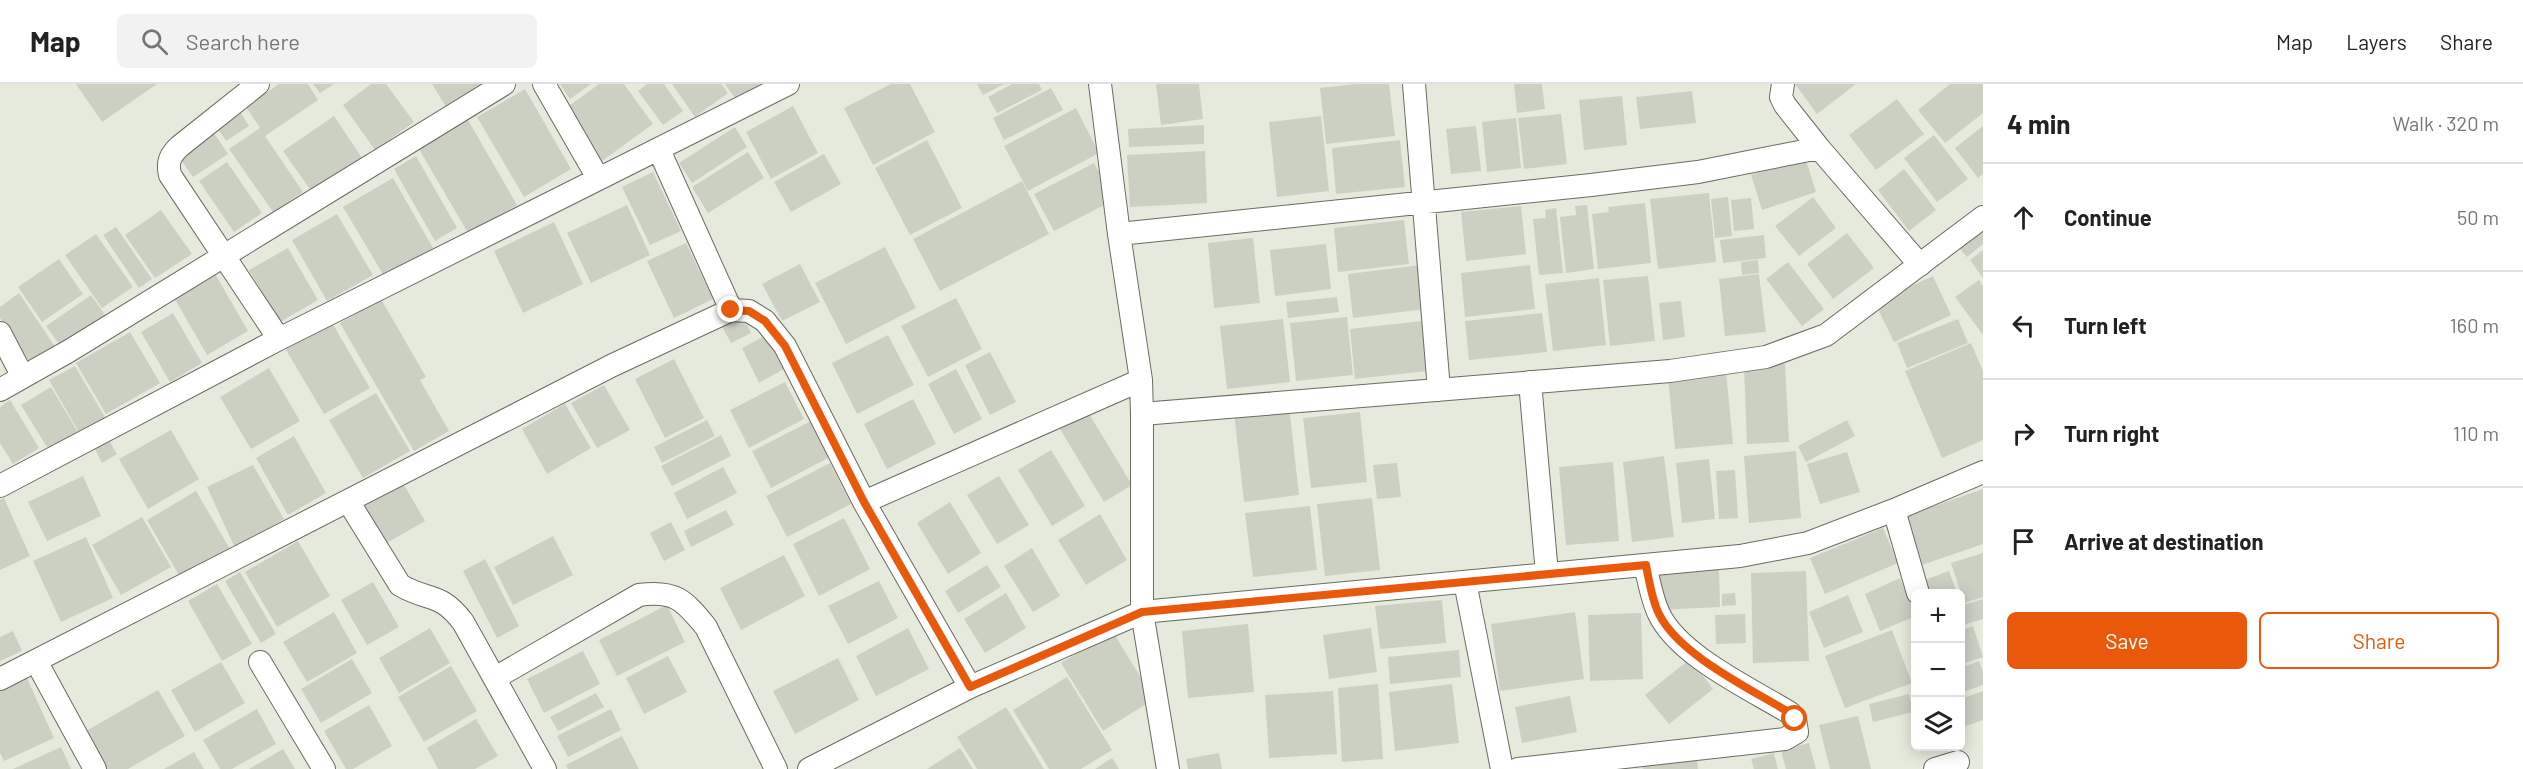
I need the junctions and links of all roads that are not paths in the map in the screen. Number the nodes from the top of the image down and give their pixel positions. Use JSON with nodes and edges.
{"nodes":[{"id":1,"x":258,"y":84,"type":"edge"},
{"id":2,"x":504,"y":84,"type":"edge"},
{"id":3,"x":544,"y":84,"type":"edge"},
{"id":4,"x":788,"y":84,"type":"edge"},
{"id":5,"x":1100,"y":84,"type":"edge"},
{"id":6,"x":1414,"y":84,"type":"edge"},
{"id":7,"x":1783,"y":84,"type":"edge"},
{"id":8,"x":1819,"y":148,"type":"junction"},
{"id":9,"x":659,"y":150,"type":"junction"},
{"id":10,"x":598,"y":178,"type":"junction"},
{"id":11,"x":1424,"y":202,"type":"junction"},
{"id":12,"x":1983,"y":217,"type":"edge"},
{"id":13,"x":1119,"y":234,"type":"junction"},
{"id":14,"x":224,"y":254,"type":"junction"},
{"id":15,"x":1920,"y":265,"type":"junction"},
{"id":16,"x":731,"y":310,"type":"junction"},
{"id":17,"x":0,"y":333,"type":"edge"},
{"id":18,"x":279,"y":339,"type":"junction"},
{"id":19,"x":23,"y":377,"type":"junction"},
{"id":20,"x":1141,"y":380,"type":"junction"},
{"id":21,"x":1530,"y":382,"type":"junction"},
{"id":22,"x":0,"y":390,"type":"edge"},
{"id":23,"x":1439,"y":390,"type":"junction"},
{"id":24,"x":1142,"y":414,"type":"junction"},
{"id":25,"x":1983,"y":472,"type":"edge"},
{"id":26,"x":0,"y":486,"type":"edge"},
{"id":27,"x":348,"y":501,"type":"junction"},
{"id":28,"x":864,"y":502,"type":"junction"},
{"id":29,"x":1894,"y":510,"type":"junction"},
{"id":30,"x":1646,"y":565,"type":"junction"},
{"id":31,"x":1548,"y":574,"type":"junction"},
{"id":32,"x":1466,"y":582,"type":"junction"},
{"id":33,"x":1917,"y":589,"type":"edge"},
{"id":34,"x":1142,"y":612,"type":"junction"},
{"id":35,"x":36,"y":661,"type":"junction"},
{"id":36,"x":260,"y":662,"type":"dead end"},
{"id":37,"x":495,"y":678,"type":"junction"},
{"id":38,"x":0,"y":679,"type":"edge"},
{"id":39,"x":970,"y":687,"type":"junction"},
{"id":40,"x":1957,"y":759,"type":"edge"},
{"id":41,"x":95,"y":769,"type":"edge"},
{"id":42,"x":324,"y":769,"type":"edge"},
{"id":43,"x":545,"y":769,"type":"edge"},
{"id":44,"x":776,"y":769,"type":"edge"},
{"id":45,"x":809,"y":769,"type":"edge"},
{"id":46,"x":1168,"y":769,"type":"edge"},
{"id":47,"x":1502,"y":769,"type":"edge"},
{"id":48,"x":1518,"y":769,"type":"edge"},
{"id":49,"x":1935,"y":769,"type":"edge"}],
"edges":[{"from":1,"to":14,"type":"street"},
{"from":2,"to":14,"type":"street"},
{"from":3,"to":10,"type":"street"},
{"from":4,"to":9,"type":"street"},
{"from":5,"to":13,"type":"street"},
{"from":6,"to":11,"type":"street"},
{"from":7,"to":8,"type":"street"},
{"from":8,"to":11,"type":"street"},
{"from":8,"to":15,"type":"street"},
{"from":9,"to":10,"type":"street"},
{"from":9,"to":16,"type":"street"},
{"from":10,"to":18,"type":"street"},
{"from":11,"to":13,"type":"street"},
{"from":11,"to":23,"type":"street"},
{"from":12,"to":15,"type":"street"},
{"from":13,"to":20,"type":"street"},
{"from":14,"to":18,"type":"street"},
{"from":14,"to":19,"type":"street"},
{"from":15,"to":21,"type":"street"},
{"from":16,"to":27,"type":"street"},
{"from":16,"to":28,"type":"street"},
{"from":17,"to":19,"type":"street"},
{"from":18,"to":26,"type":"street"},
{"from":19,"to":22,"type":"street"},
{"from":20,"to":24,"type":"street"},
{"from":20,"to":28,"type":"street"},
{"from":21,"to":23,"type":"street"},
{"from":21,"to":31,"type":"street"},
{"from":23,"to":24,"type":"street"},
{"from":24,"to":34,"type":"street"},
{"from":25,"to":29,"type":"street"},
{"from":27,"to":35,"type":"street"},
{"from":27,"to":37,"type":"street"},
{"from":28,"to":39,"type":"street"},
{"from":29,"to":30,"type":"street"},
{"from":29,"to":33,"type":"street"},
{"from":30,"to":31,"type":"street"},
{"from":30,"to":48,"type":"street"},
{"from":31,"to":32,"type":"street"},
{"from":32,"to":34,"type":"street"},
{"from":32,"to":47,"type":"street"},
{"from":34,"to":39,"type":"street"},
{"from":34,"to":46,"type":"street"},
{"from":35,"to":38,"type":"street"},
{"from":35,"to":41,"type":"street"},
{"from":36,"to":42,"type":"street"},
{"from":37,"to":43,"type":"street"},
{"from":37,"to":44,"type":"street"},
{"from":39,"to":45,"type":"street"},
{"from":40,"to":49,"type":"street"}]}
